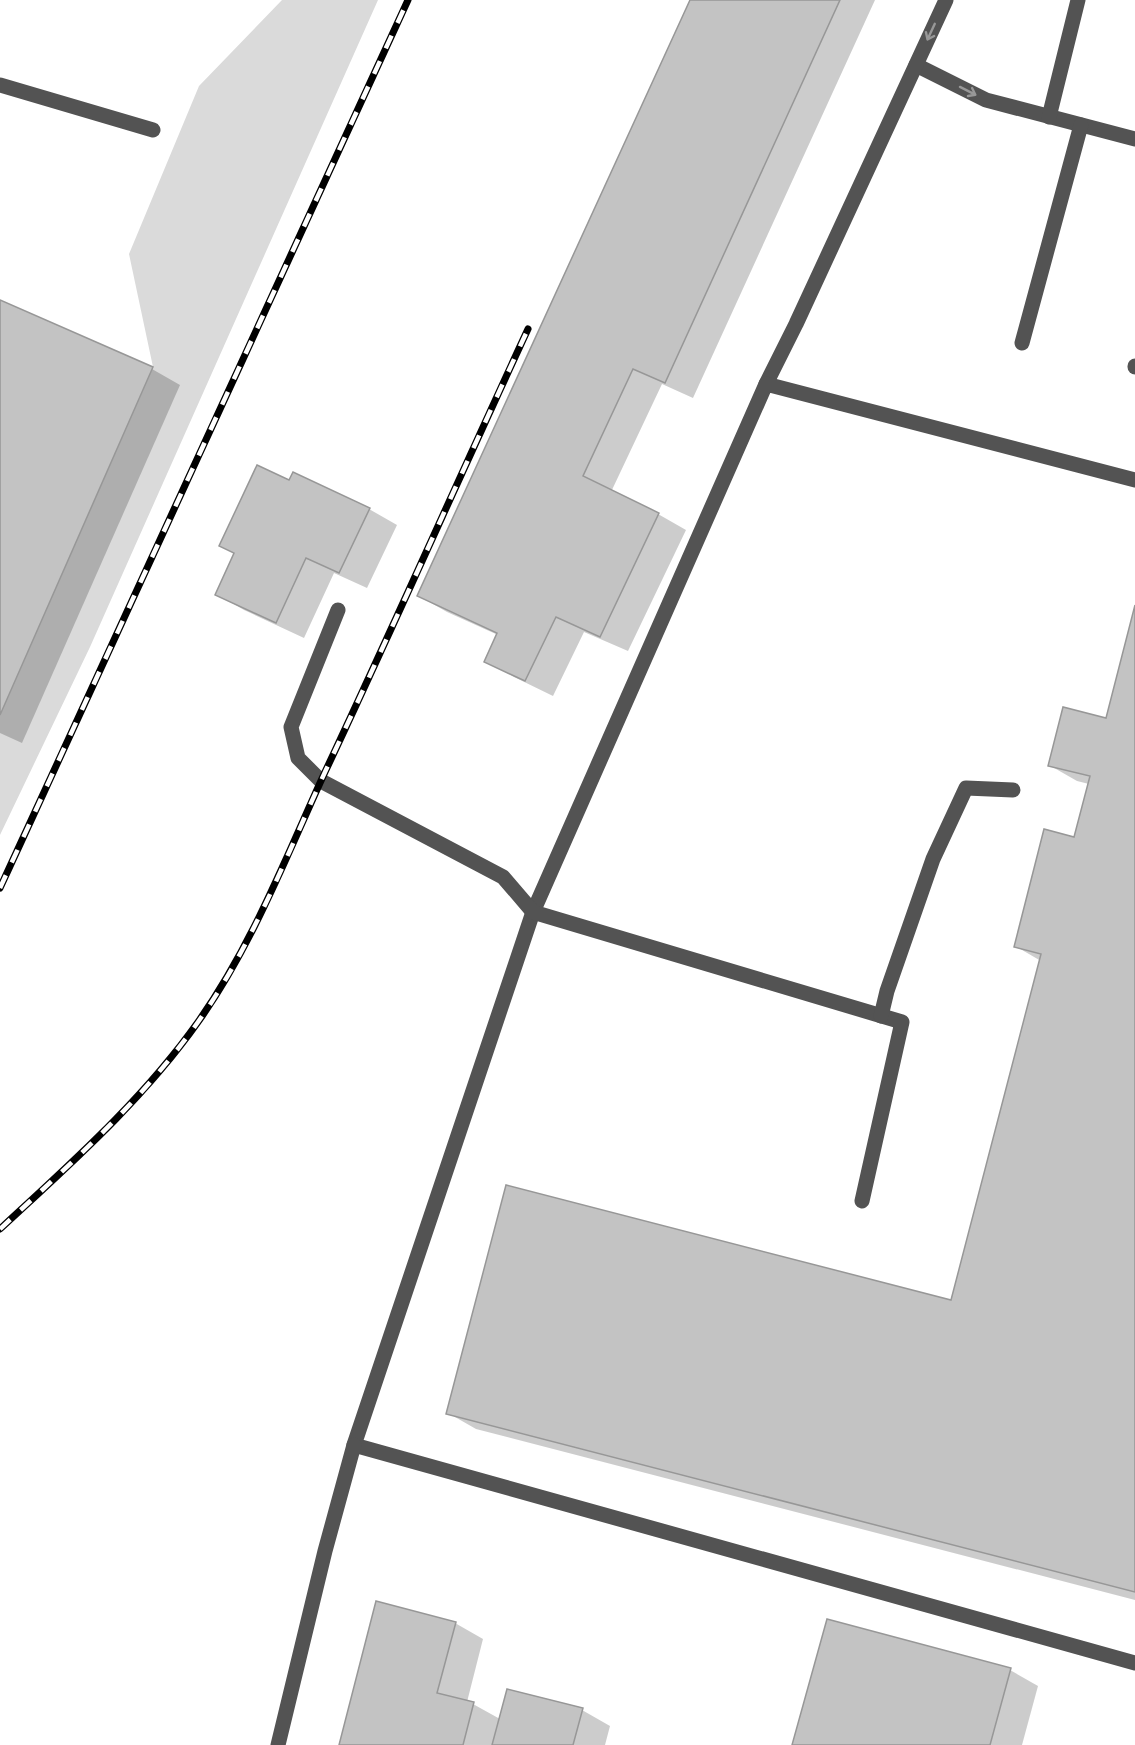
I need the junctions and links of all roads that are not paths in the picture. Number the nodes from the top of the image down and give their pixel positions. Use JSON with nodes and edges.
{"nodes":[{"id":1,"x":946,"y":0,"type":"edge"},
{"id":2,"x":1078,"y":0,"type":"edge"},
{"id":3,"x":916,"y":65,"type":"junction"},
{"id":4,"x":0,"y":85,"type":"edge"},
{"id":5,"x":1049,"y":117,"type":"junction"},
{"id":6,"x":1081,"y":125,"type":"junction"},
{"id":7,"x":153,"y":130,"type":"dead end"},
{"id":8,"x":1135,"y":139,"type":"edge"},
{"id":9,"x":1022,"y":343,"type":"dead end"},
{"id":10,"x":766,"y":384,"type":"junction"},
{"id":11,"x":1135,"y":480,"type":"edge"},
{"id":12,"x":338,"y":610,"type":"dead end"},
{"id":13,"x":1013,"y":790,"type":"dead end"},
{"id":14,"x":533,"y":912,"type":"junction"},
{"id":15,"x":881,"y":1016,"type":"junction"},
{"id":16,"x":862,"y":1201,"type":"dead end"},
{"id":17,"x":354,"y":1445,"type":"junction"},
{"id":18,"x":1135,"y":1663,"type":"edge"},
{"id":19,"x":278,"y":1745,"type":"edge"}],
"edges":[{"from":1,"to":3,"type":"lane","one_way":true},
{"from":2,"to":5,"type":"lane"},
{"from":3,"to":5,"type":"lane","one_way":true},
{"from":3,"to":10,"type":"lane"},
{"from":4,"to":7,"type":"lane"},
{"from":5,"to":6,"type":"lane"},
{"from":6,"to":8,"type":"lane"},
{"from":6,"to":9,"type":"lane"},
{"from":10,"to":11,"type":"lane"},
{"from":10,"to":14,"type":"lane"},
{"from":12,"to":14,"type":"lane"},
{"from":13,"to":15,"type":"lane"},
{"from":14,"to":15,"type":"lane"},
{"from":14,"to":17,"type":"lane"},
{"from":15,"to":16,"type":"lane"},
{"from":17,"to":18,"type":"lane"},
{"from":17,"to":19,"type":"lane"}]}
